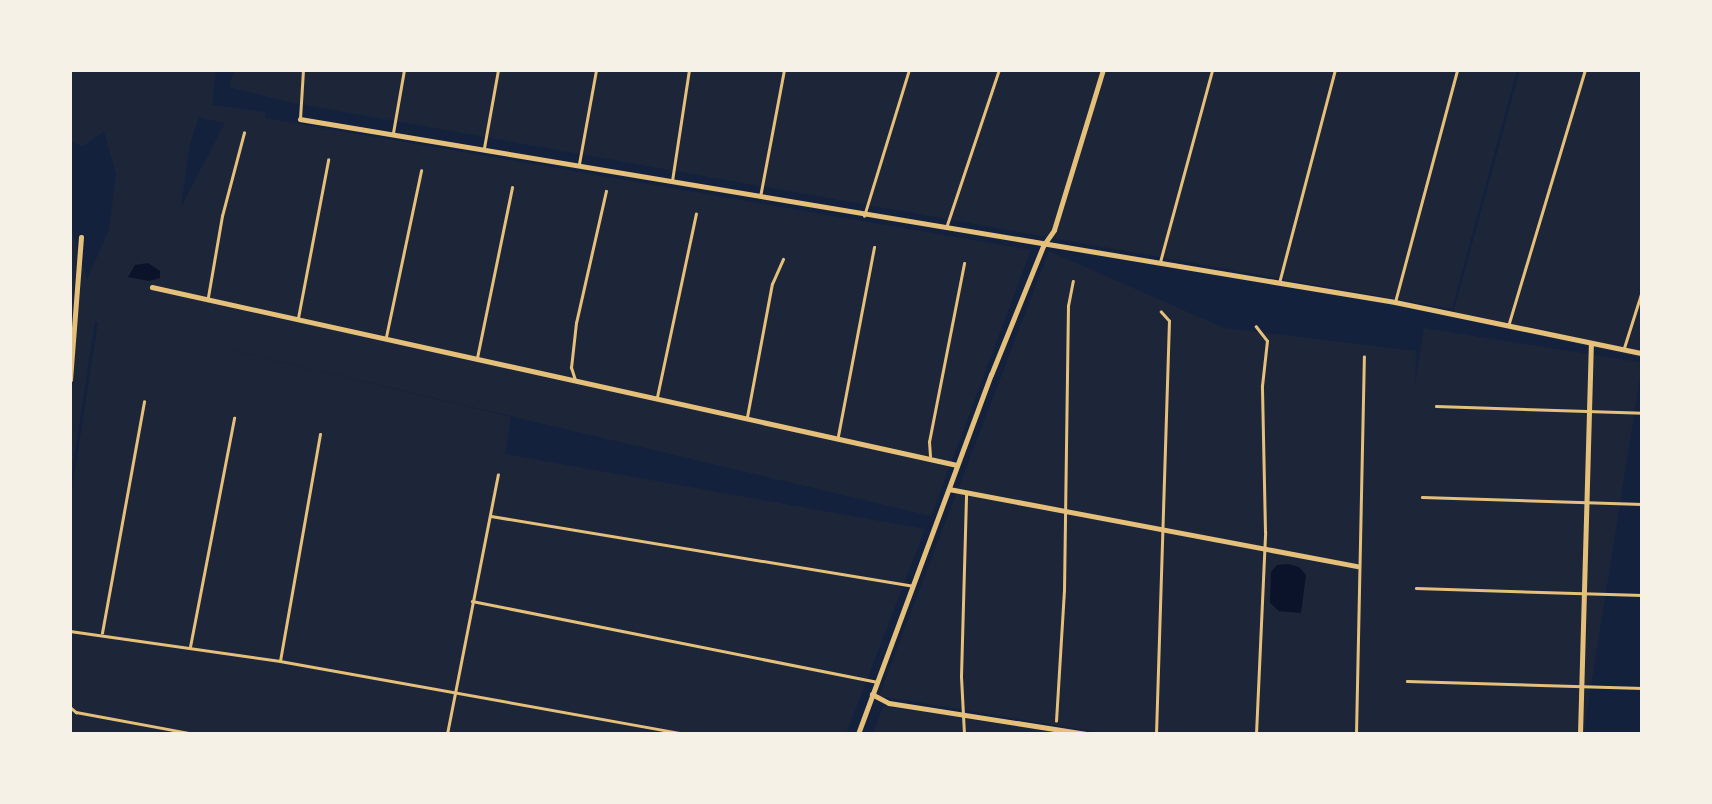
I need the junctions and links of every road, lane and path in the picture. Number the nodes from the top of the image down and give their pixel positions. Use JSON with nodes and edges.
{"nodes":[{"id":1,"x":303,"y":70,"type":"edge"},
{"id":2,"x":404,"y":70,"type":"edge"},
{"id":3,"x":498,"y":70,"type":"edge"},
{"id":4,"x":596,"y":70,"type":"edge"},
{"id":5,"x":689,"y":70,"type":"edge"},
{"id":6,"x":784,"y":70,"type":"edge"},
{"id":7,"x":909,"y":70,"type":"edge"},
{"id":8,"x":999,"y":70,"type":"edge"},
{"id":9,"x":1103,"y":70,"type":"edge"},
{"id":10,"x":1212,"y":70,"type":"edge"},
{"id":11,"x":1335,"y":70,"type":"edge"},
{"id":12,"x":1457,"y":70,"type":"edge"},
{"id":13,"x":1585,"y":70,"type":"edge"},
{"id":14,"x":300,"y":119,"type":"joint"},
{"id":15,"x":244,"y":133,"type":"dead end"},
{"id":16,"x":393,"y":133,"type":"junction"},
{"id":17,"x":484,"y":148,"type":"junction"},
{"id":18,"x":328,"y":160,"type":"dead end"},
{"id":19,"x":579,"y":164,"type":"junction"},
{"id":20,"x":421,"y":171,"type":"dead end"},
{"id":21,"x":672,"y":181,"type":"junction"},
{"id":22,"x":512,"y":188,"type":"dead end"},
{"id":23,"x":606,"y":191,"type":"dead end"},
{"id":24,"x":760,"y":197,"type":"junction"},
{"id":25,"x":696,"y":214,"type":"dead end"},
{"id":26,"x":864,"y":216,"type":"junction"},
{"id":27,"x":946,"y":229,"type":"junction"},
{"id":28,"x":81,"y":237,"type":"dead end"},
{"id":29,"x":1043,"y":246,"type":"junction"},
{"id":30,"x":874,"y":247,"type":"dead end"},
{"id":31,"x":783,"y":259,"type":"dead end"},
{"id":32,"x":1160,"y":262,"type":"junction"},
{"id":33,"x":964,"y":263,"type":"dead end"},
{"id":34,"x":1073,"y":281,"type":"dead end"},
{"id":35,"x":1279,"y":283,"type":"junction"},
{"id":36,"x":152,"y":287,"type":"dead end"},
{"id":37,"x":1642,"y":291,"type":"edge"},
{"id":38,"x":208,"y":299,"type":"junction"},
{"id":39,"x":1395,"y":302,"type":"junction"},
{"id":40,"x":1161,"y":312,"type":"dead end"},
{"id":41,"x":298,"y":318,"type":"junction"},
{"id":42,"x":1509,"y":323,"type":"junction"},
{"id":43,"x":1256,"y":327,"type":"dead end"},
{"id":44,"x":386,"y":337,"type":"junction"},
{"id":45,"x":1591,"y":345,"type":"junction"},
{"id":46,"x":1623,"y":350,"type":"junction"},
{"id":47,"x":1642,"y":354,"type":"edge"},
{"id":48,"x":1364,"y":357,"type":"dead end"},
{"id":49,"x":477,"y":358,"type":"junction"},
{"id":50,"x":70,"y":380,"type":"edge"},
{"id":51,"x":575,"y":380,"type":"junction"},
{"id":52,"x":657,"y":397,"type":"junction"},
{"id":53,"x":144,"y":402,"type":"dead end"},
{"id":54,"x":1436,"y":406,"type":"dead end"},
{"id":55,"x":1589,"y":411,"type":"junction"},
{"id":56,"x":1642,"y":413,"type":"edge"},
{"id":57,"x":747,"y":417,"type":"junction"},
{"id":58,"x":234,"y":418,"type":"dead end"},
{"id":59,"x":320,"y":434,"type":"dead end"},
{"id":60,"x":838,"y":436,"type":"junction"},
{"id":61,"x":930,"y":456,"type":"junction"},
{"id":62,"x":957,"y":465,"type":"junction"},
{"id":63,"x":498,"y":475,"type":"dead end"},
{"id":64,"x":949,"y":489,"type":"junction"},
{"id":65,"x":966,"y":494,"type":"junction"},
{"id":66,"x":1422,"y":497,"type":"dead end"},
{"id":67,"x":1586,"y":501,"type":"junction"},
{"id":68,"x":1642,"y":503,"type":"edge"},
{"id":69,"x":1064,"y":513,"type":"junction"},
{"id":70,"x":491,"y":516,"type":"junction"},
{"id":71,"x":1162,"y":530,"type":"junction"},
{"id":72,"x":1263,"y":551,"type":"junction"},
{"id":73,"x":1357,"y":566,"type":"junction"},
{"id":74,"x":912,"y":586,"type":"junction"},
{"id":75,"x":1416,"y":587,"type":"dead end"},
{"id":76,"x":1584,"y":593,"type":"junction"},
{"id":77,"x":1642,"y":595,"type":"edge"},
{"id":78,"x":472,"y":601,"type":"junction"},
{"id":79,"x":70,"y":631,"type":"edge"},
{"id":80,"x":102,"y":633,"type":"junction"},
{"id":81,"x":190,"y":647,"type":"junction"},
{"id":82,"x":280,"y":661,"type":"junction"},
{"id":83,"x":1407,"y":681,"type":"dead end"},
{"id":84,"x":876,"y":682,"type":"junction"},
{"id":85,"x":1581,"y":684,"type":"junction"},
{"id":86,"x":1642,"y":688,"type":"edge"},
{"id":87,"x":454,"y":693,"type":"junction"},
{"id":88,"x":872,"y":694,"type":"junction"},
{"id":89,"x":70,"y":707,"type":"edge"},
{"id":90,"x":961,"y":714,"type":"junction"},
{"id":91,"x":1056,"y":721,"type":"dead end"},
{"id":92,"x":1061,"y":732,"type":"edge"},
{"id":93,"x":195,"y":734,"type":"edge"},
{"id":94,"x":447,"y":734,"type":"edge"},
{"id":95,"x":684,"y":734,"type":"edge"},
{"id":96,"x":858,"y":734,"type":"edge"},
{"id":97,"x":964,"y":734,"type":"edge"},
{"id":98,"x":1088,"y":734,"type":"edge"},
{"id":99,"x":1156,"y":734,"type":"edge"},
{"id":100,"x":1255,"y":734,"type":"edge"},
{"id":101,"x":1356,"y":734,"type":"edge"},
{"id":102,"x":1580,"y":734,"type":"edge"}],
"edges":[{"from":1,"to":14,"type":"lane"},
{"from":2,"to":16,"type":"lane"},
{"from":3,"to":17,"type":"lane"},
{"from":4,"to":19,"type":"lane"},
{"from":5,"to":21,"type":"lane"},
{"from":6,"to":24,"type":"lane"},
{"from":7,"to":26,"type":"lane"},
{"from":8,"to":27,"type":"lane"},
{"from":9,"to":29,"type":"street"},
{"from":10,"to":32,"type":"lane"},
{"from":11,"to":35,"type":"lane"},
{"from":12,"to":39,"type":"lane"},
{"from":13,"to":42,"type":"lane"},
{"from":14,"to":16,"type":"street"},
{"from":15,"to":38,"type":"lane"},
{"from":16,"to":17,"type":"street"},
{"from":17,"to":19,"type":"street"},
{"from":18,"to":41,"type":"lane"},
{"from":19,"to":21,"type":"street"},
{"from":20,"to":44,"type":"lane"},
{"from":21,"to":24,"type":"street"},
{"from":22,"to":49,"type":"lane"},
{"from":23,"to":51,"type":"lane"},
{"from":24,"to":26,"type":"street"},
{"from":25,"to":52,"type":"lane"},
{"from":26,"to":27,"type":"street"},
{"from":27,"to":29,"type":"street"},
{"from":28,"to":50,"type":"street"},
{"from":29,"to":32,"type":"street"},
{"from":29,"to":62,"type":"street"},
{"from":30,"to":60,"type":"lane"},
{"from":31,"to":57,"type":"lane"},
{"from":32,"to":35,"type":"street"},
{"from":33,"to":61,"type":"lane"},
{"from":34,"to":69,"type":"lane"},
{"from":35,"to":39,"type":"street"},
{"from":36,"to":38,"type":"street"},
{"from":37,"to":46,"type":"lane"},
{"from":38,"to":41,"type":"street"},
{"from":39,"to":42,"type":"street"},
{"from":40,"to":71,"type":"lane"},
{"from":41,"to":44,"type":"street"},
{"from":42,"to":45,"type":"street"},
{"from":43,"to":72,"type":"lane"},
{"from":44,"to":49,"type":"street"},
{"from":45,"to":46,"type":"street"},
{"from":45,"to":55,"type":"street"},
{"from":46,"to":47,"type":"street"},
{"from":48,"to":73,"type":"lane"},
{"from":49,"to":51,"type":"street"},
{"from":51,"to":52,"type":"street"},
{"from":52,"to":57,"type":"street"},
{"from":53,"to":80,"type":"lane"},
{"from":54,"to":55,"type":"lane"},
{"from":55,"to":56,"type":"lane"},
{"from":55,"to":67,"type":"street"},
{"from":57,"to":60,"type":"street"},
{"from":58,"to":81,"type":"lane"},
{"from":59,"to":82,"type":"lane"},
{"from":60,"to":61,"type":"street"},
{"from":61,"to":62,"type":"street"},
{"from":62,"to":64,"type":"street"},
{"from":63,"to":70,"type":"lane"},
{"from":64,"to":65,"type":"street"},
{"from":64,"to":74,"type":"street"},
{"from":65,"to":69,"type":"street"},
{"from":65,"to":90,"type":"lane"},
{"from":66,"to":67,"type":"lane"},
{"from":67,"to":68,"type":"lane"},
{"from":67,"to":76,"type":"street"},
{"from":69,"to":71,"type":"street"},
{"from":69,"to":91,"type":"lane"},
{"from":70,"to":74,"type":"lane"},
{"from":70,"to":78,"type":"lane"},
{"from":71,"to":72,"type":"street"},
{"from":71,"to":99,"type":"lane"},
{"from":72,"to":73,"type":"street"},
{"from":72,"to":100,"type":"lane"},
{"from":73,"to":101,"type":"lane"},
{"from":74,"to":84,"type":"street"},
{"from":75,"to":76,"type":"lane"},
{"from":76,"to":77,"type":"lane"},
{"from":76,"to":85,"type":"street"},
{"from":78,"to":84,"type":"lane"},
{"from":78,"to":87,"type":"lane"},
{"from":79,"to":80,"type":"lane"},
{"from":80,"to":81,"type":"lane"},
{"from":81,"to":82,"type":"lane"},
{"from":82,"to":87,"type":"lane"},
{"from":83,"to":85,"type":"lane"},
{"from":84,"to":88,"type":"street"},
{"from":85,"to":86,"type":"lane"},
{"from":85,"to":102,"type":"street"},
{"from":87,"to":94,"type":"lane"},
{"from":87,"to":95,"type":"lane"},
{"from":88,"to":90,"type":"street"},
{"from":88,"to":96,"type":"street"},
{"from":89,"to":93,"type":"lane"},
{"from":90,"to":92,"type":"street"},
{"from":90,"to":97,"type":"lane"},
{"from":92,"to":98,"type":"street"}]}
